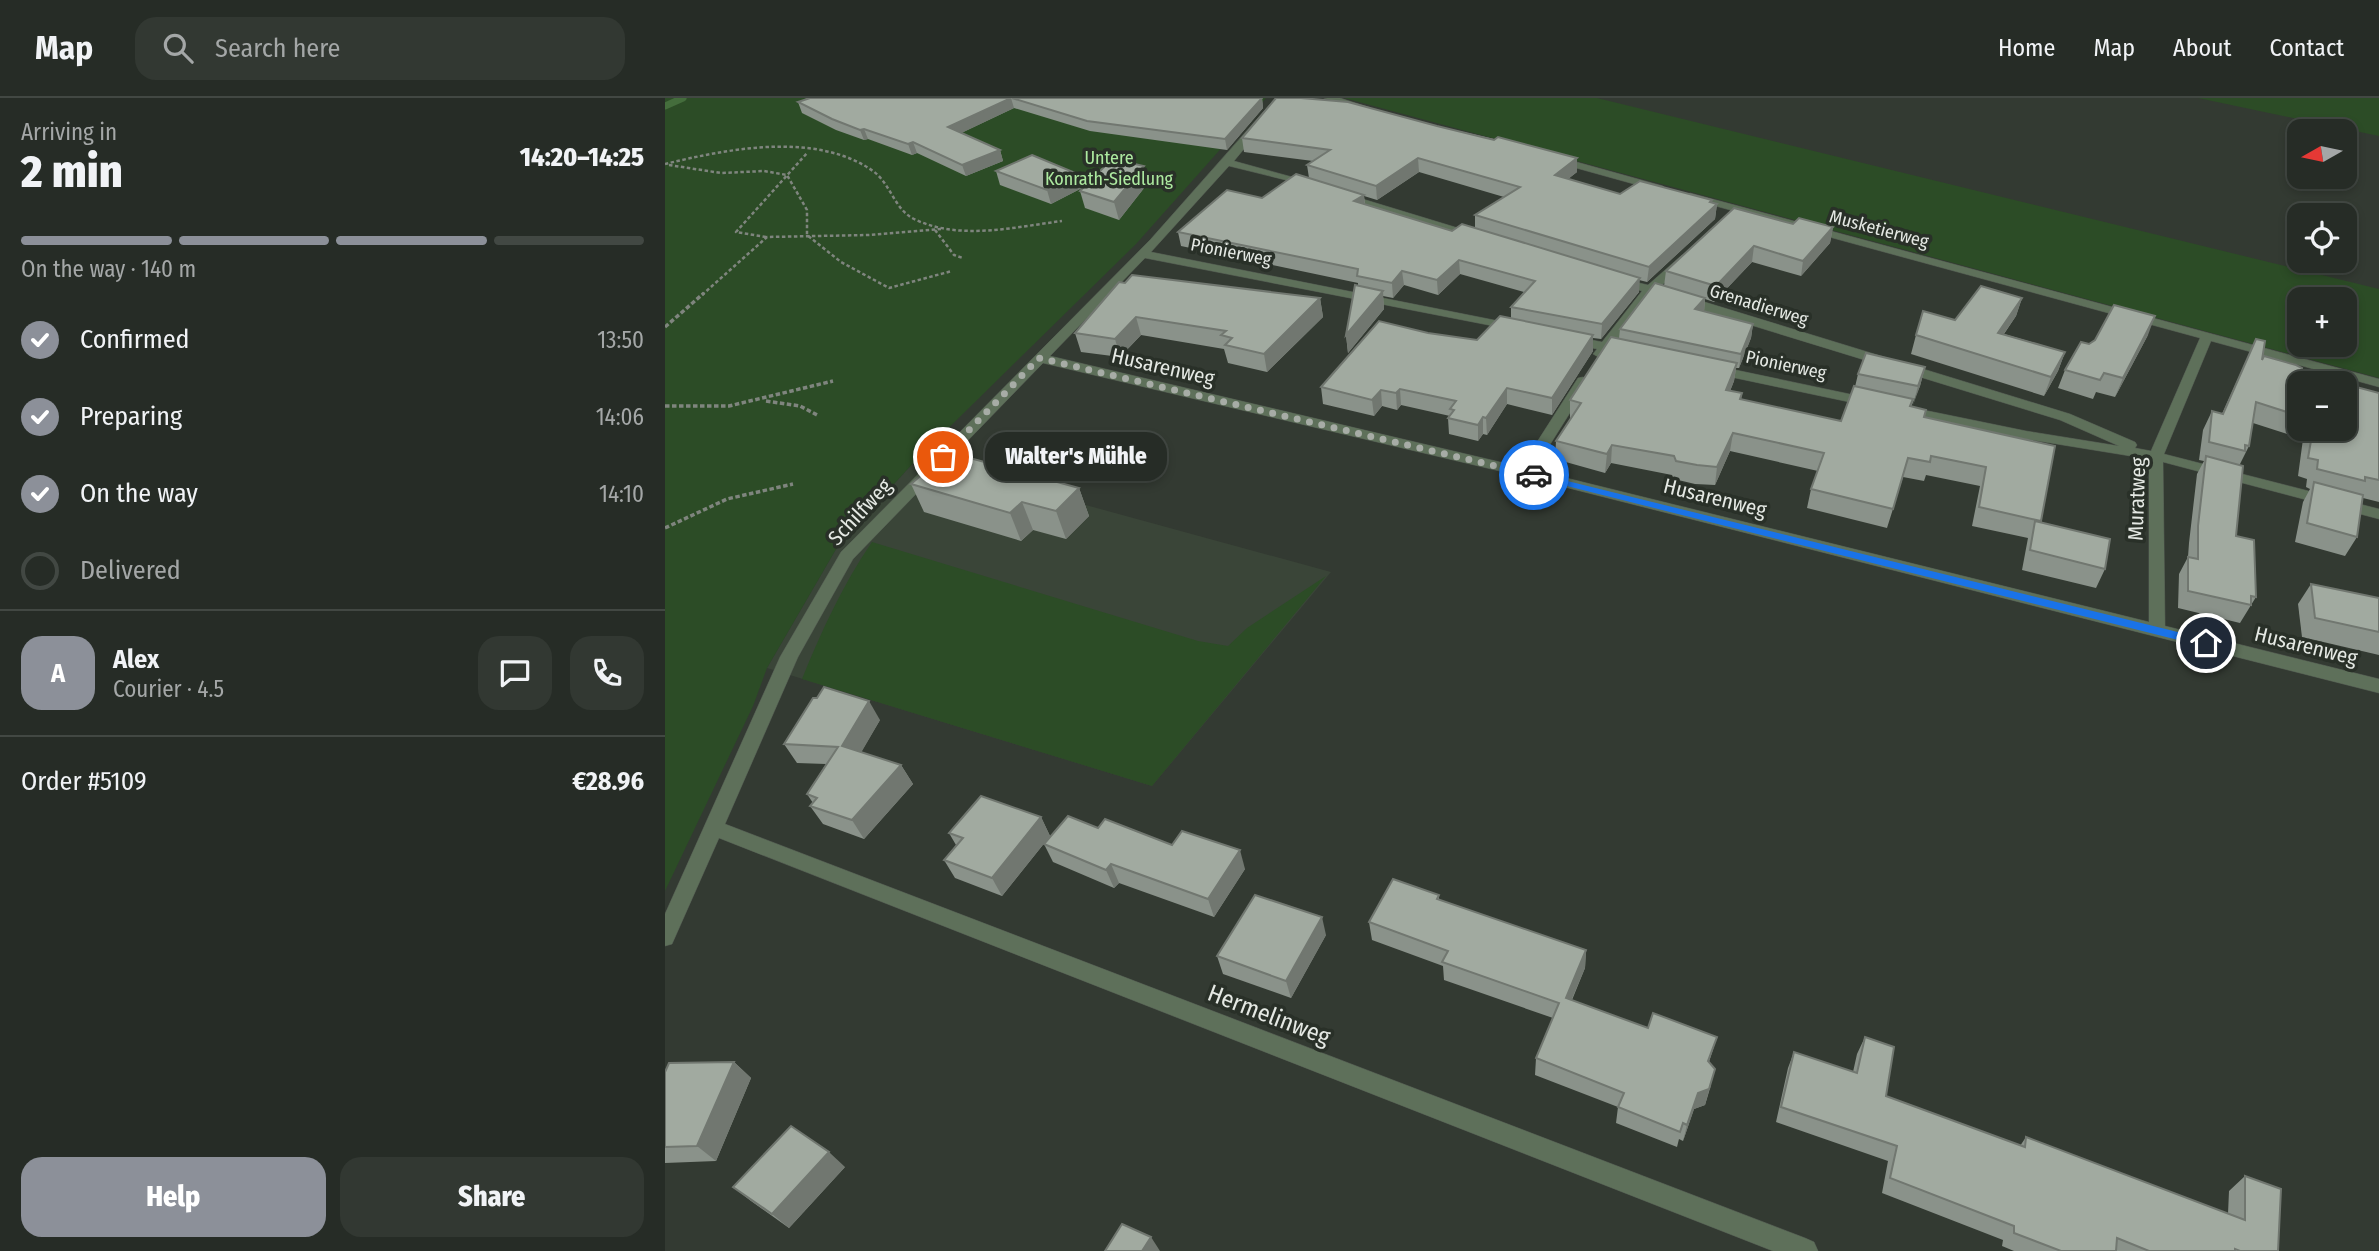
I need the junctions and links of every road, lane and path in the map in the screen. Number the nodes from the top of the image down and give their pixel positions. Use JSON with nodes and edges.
{"nodes":[{"id":1,"x":1281,"y":98,"type":"edge"},
{"id":2,"x":1329,"y":98,"type":"edge"},
{"id":3,"x":1382,"y":112,"type":"edge"},
{"id":4,"x":808,"y":151,"type":"junction"},
{"id":5,"x":1539,"y":155,"type":"edge"},
{"id":6,"x":1227,"y":162,"type":"junction"},
{"id":7,"x":665,"y":164,"type":"edge"},
{"id":8,"x":787,"y":175,"type":"junction"},
{"id":9,"x":1670,"y":191,"type":"edge"},
{"id":10,"x":1683,"y":194,"type":"edge"},
{"id":11,"x":1062,"y":221,"type":"dead end"},
{"id":12,"x":944,"y":229,"type":"junction"},
{"id":13,"x":935,"y":230,"type":"junction"},
{"id":14,"x":807,"y":235,"type":"junction"},
{"id":15,"x":767,"y":237,"type":"junction"},
{"id":16,"x":1493,"y":242,"type":"edge"},
{"id":17,"x":1143,"y":254,"type":"junction"},
{"id":18,"x":1688,"y":254,"type":"edge"},
{"id":19,"x":963,"y":258,"type":"dead end"},
{"id":20,"x":952,"y":271,"type":"dead end"},
{"id":21,"x":1610,"y":278,"type":"edge"},
{"id":22,"x":1650,"y":290,"type":"junction"},
{"id":23,"x":665,"y":327,"type":"edge"},
{"id":24,"x":1523,"y":330,"type":"edge"},
{"id":25,"x":2207,"y":336,"type":"junction"},
{"id":26,"x":1564,"y":338,"type":"edge"},
{"id":27,"x":1605,"y":347,"type":"junction"},
{"id":28,"x":1646,"y":355,"type":"edge"},
{"id":29,"x":1039,"y":358,"type":"junction"},
{"id":30,"x":1700,"y":367,"type":"edge"},
{"id":31,"x":833,"y":381,"type":"dead end"},
{"id":32,"x":2379,"y":383,"type":"edge"},
{"id":33,"x":762,"y":401,"type":"junction"},
{"id":34,"x":665,"y":406,"type":"edge"},
{"id":35,"x":819,"y":416,"type":"dead end"},
{"id":36,"x":2156,"y":456,"type":"junction"},
{"id":37,"x":1525,"y":472,"type":"junction"},
{"id":38,"x":793,"y":484,"type":"dead end"},
{"id":39,"x":2379,"y":514,"type":"edge"},
{"id":40,"x":665,"y":528,"type":"edge"},
{"id":41,"x":2157,"y":631,"type":"junction"},
{"id":42,"x":2379,"y":685,"type":"edge"},
{"id":43,"x":715,"y":828,"type":"junction"},
{"id":44,"x":665,"y":937,"type":"edge"},
{"id":45,"x":1805,"y":1251,"type":"edge"}],
"edges":[{"from":1,"to":6,"type":"street","name":"Schilfweg"},
{"from":2,"to":3,"type":"street"},
{"from":4,"to":7,"type":"path"},
{"from":4,"to":8,"type":"path"},
{"from":4,"to":12,"type":"path"},
{"from":5,"to":9,"type":"street"},
{"from":6,"to":16,"type":"street"},
{"from":6,"to":17,"type":"street","name":"Schilfweg"},
{"from":7,"to":8,"type":"path"},
{"from":8,"to":14,"type":"path"},
{"from":8,"to":15,"type":"path"},
{"from":10,"to":25,"type":"street","name":"Musketierweg"},
{"from":11,"to":12,"type":"path"},
{"from":12,"to":13,"type":"path"},
{"from":13,"to":14,"type":"path"},
{"from":13,"to":19,"type":"path"},
{"from":14,"to":15,"type":"path"},
{"from":14,"to":20,"type":"path"},
{"from":15,"to":23,"type":"path"},
{"from":17,"to":24,"type":"street","name":"Pionierweg"},
{"from":17,"to":29,"type":"street","name":"Schilfweg"},
{"from":18,"to":22,"type":"street"},
{"from":21,"to":22,"type":"street","name":"Grenadierweg"},
{"from":22,"to":27,"type":"street"},
{"from":22,"to":36,"type":"street","name":"Grenadierweg"},
{"from":25,"to":32,"type":"street","name":"Musketierweg"},
{"from":25,"to":36,"type":"street","name":"Muratweg"},
{"from":26,"to":27,"type":"street"},
{"from":27,"to":28,"type":"street"},
{"from":27,"to":37,"type":"street"},
{"from":29,"to":37,"type":"street","name":"Husarenweg"},
{"from":29,"to":43,"type":"street","name":"Schilfweg"},
{"from":30,"to":36,"type":"street","name":"Pionierweg"},
{"from":31,"to":33,"type":"path"},
{"from":33,"to":34,"type":"path"},
{"from":33,"to":35,"type":"path"},
{"from":36,"to":39,"type":"street","name":"Pionierweg"},
{"from":36,"to":41,"type":"street","name":"Muratweg"},
{"from":37,"to":41,"type":"street","name":"Husarenweg"},
{"from":38,"to":40,"type":"path"},
{"from":41,"to":42,"type":"street","name":"Husarenweg"},
{"from":43,"to":44,"type":"street","name":"Schilfweg"},
{"from":43,"to":45,"type":"street","name":"Hermelinweg"}]}
